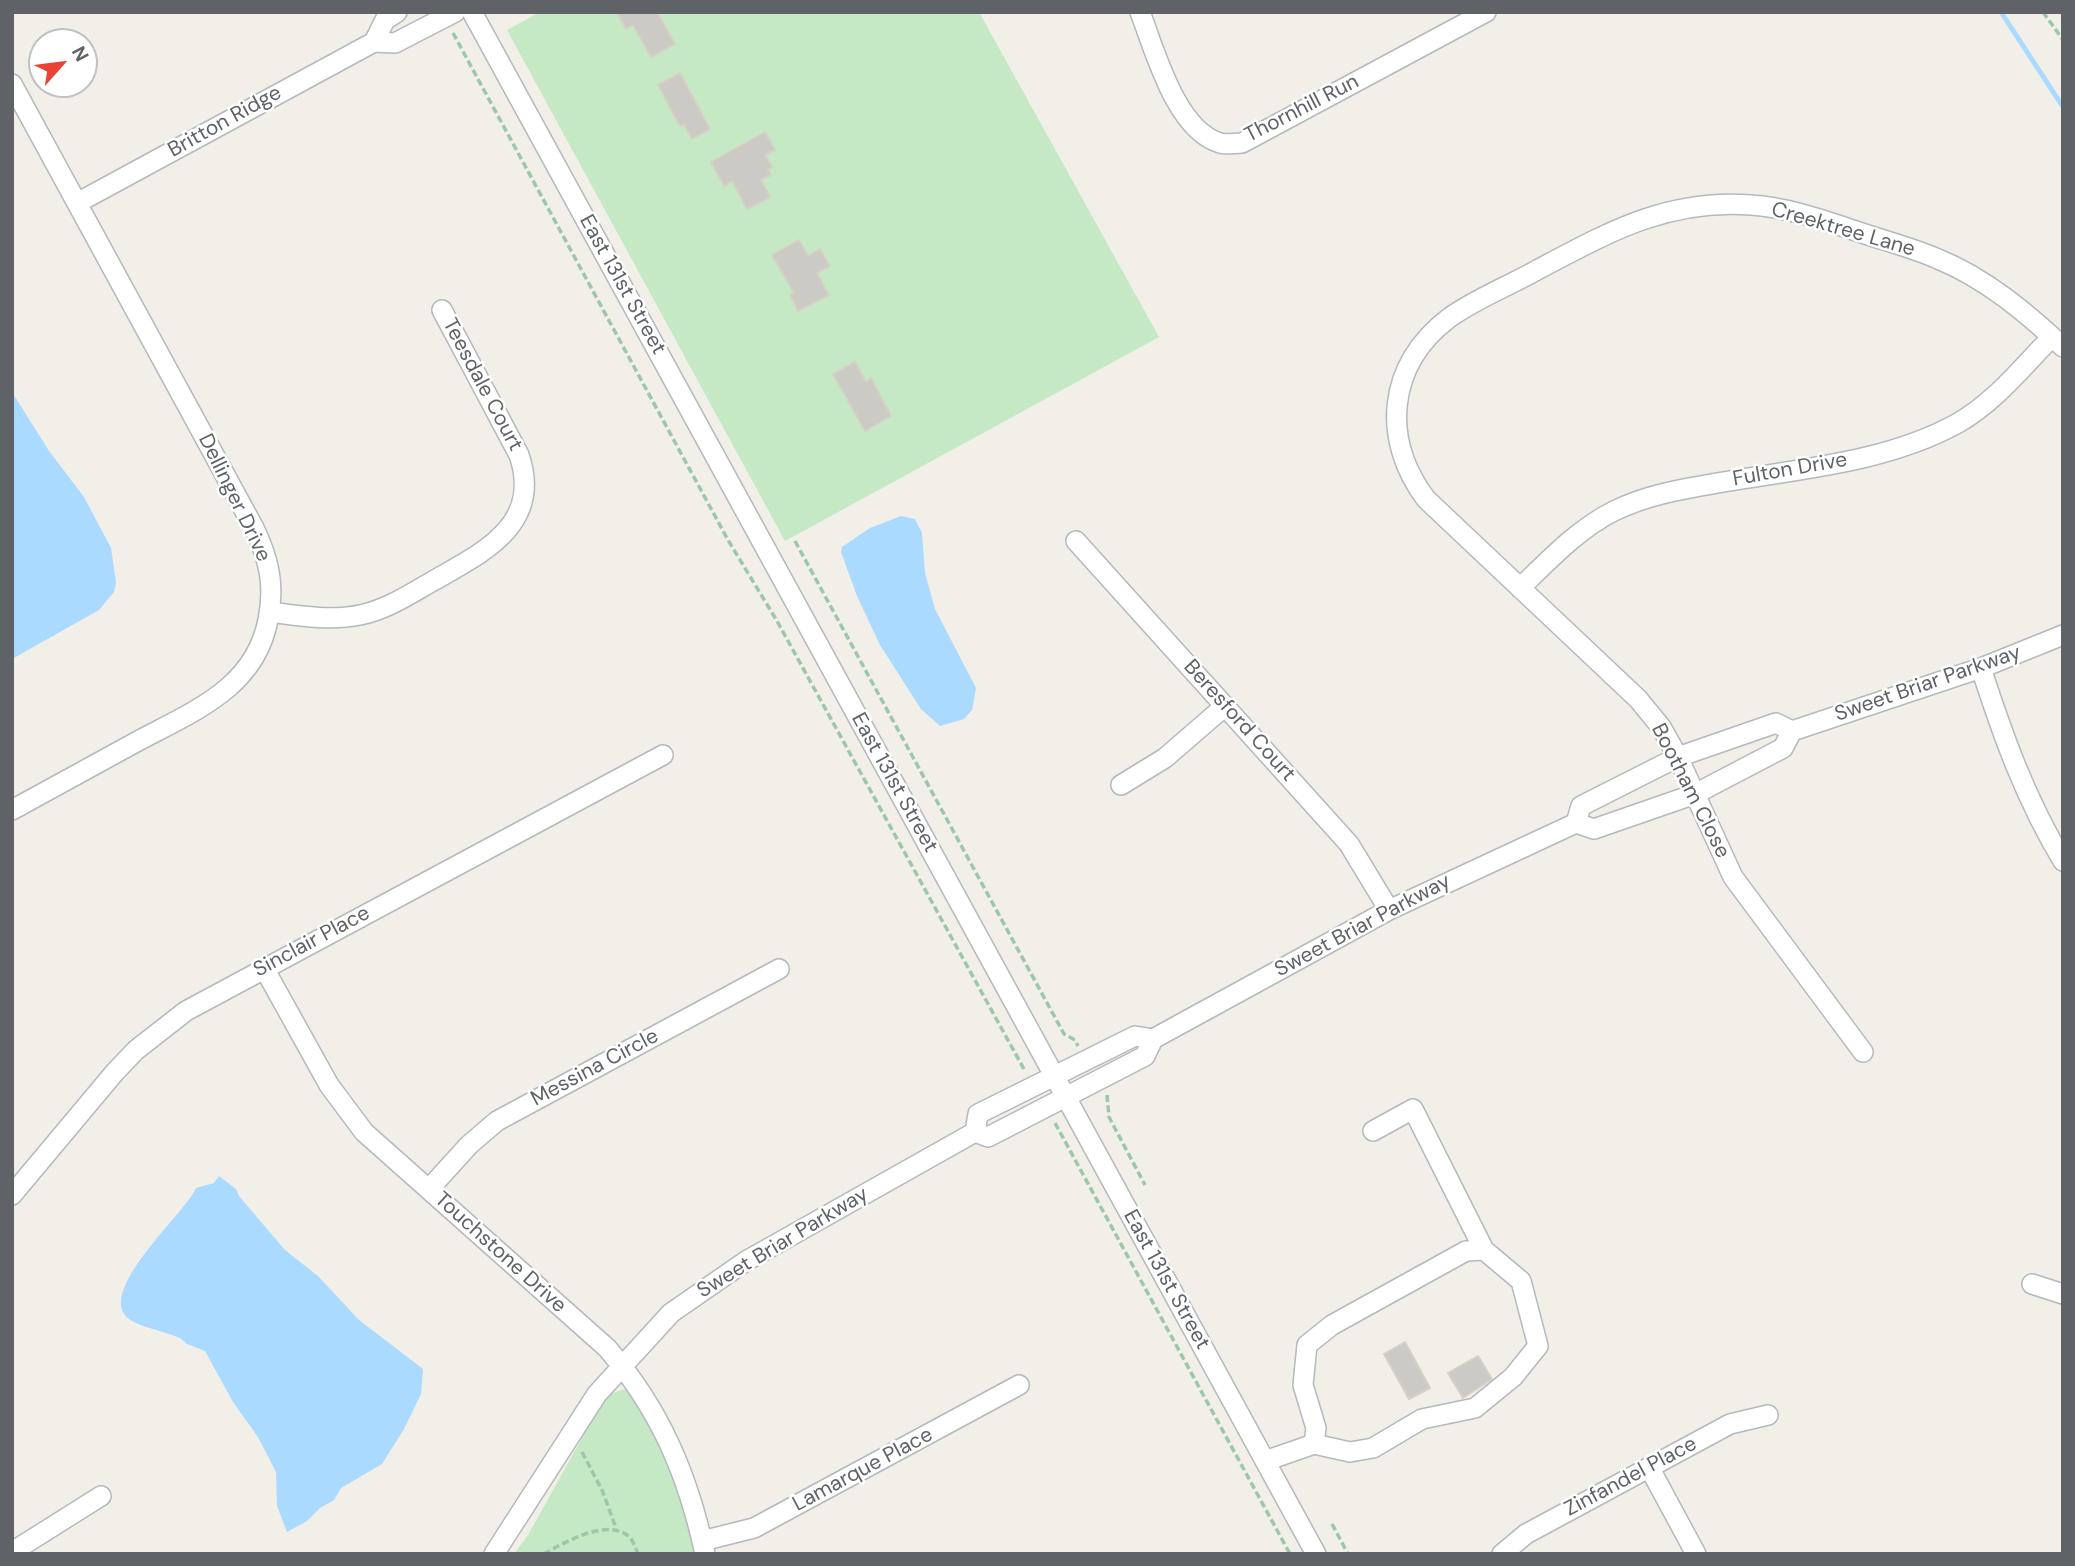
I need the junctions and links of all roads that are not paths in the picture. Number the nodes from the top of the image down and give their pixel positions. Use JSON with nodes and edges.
{"nodes":[{"id":1,"x":397,"y":12,"type":"edge"},
{"id":2,"x":472,"y":12,"type":"edge"},
{"id":3,"x":1140,"y":12,"type":"edge"},
{"id":4,"x":1486,"y":12,"type":"edge"},
{"id":5,"x":450,"y":15,"type":"edge"},
{"id":6,"x":374,"y":42,"type":"junction"},
{"id":7,"x":12,"y":84,"type":"edge"},
{"id":8,"x":77,"y":203,"type":"junction"},
{"id":9,"x":442,"y":310,"type":"dead end"},
{"id":10,"x":2057,"y":342,"type":"edge"},
{"id":11,"x":1396,"y":422,"type":"joint"},
{"id":12,"x":1076,"y":541,"type":"dead end"},
{"id":13,"x":1520,"y":588,"type":"junction"},
{"id":14,"x":270,"y":612,"type":"junction"},
{"id":15,"x":2063,"y":635,"type":"edge"},
{"id":16,"x":1981,"y":668,"type":"junction"},
{"id":17,"x":1225,"y":706,"type":"junction"},
{"id":18,"x":1792,"y":731,"type":"junction"},
{"id":19,"x":663,"y":755,"type":"dead end"},
{"id":20,"x":1678,"y":757,"type":"junction"},
{"id":21,"x":1121,"y":785,"type":"dead end"},
{"id":22,"x":1695,"y":794,"type":"junction"},
{"id":23,"x":12,"y":810,"type":"edge"},
{"id":24,"x":1576,"y":823,"type":"junction"},
{"id":25,"x":2063,"y":861,"type":"edge"},
{"id":26,"x":1389,"y":910,"type":"junction"},
{"id":27,"x":264,"y":968,"type":"junction"},
{"id":28,"x":779,"y":969,"type":"dead end"},
{"id":29,"x":1153,"y":1040,"type":"junction"},
{"id":30,"x":1863,"y":1052,"type":"dead end"},
{"id":31,"x":1054,"y":1075,"type":"junction"},
{"id":32,"x":1066,"y":1097,"type":"junction"},
{"id":33,"x":1373,"y":1131,"type":"dead end"},
{"id":34,"x":975,"y":1132,"type":"junction"},
{"id":35,"x":15,"y":1186,"type":"edge"},
{"id":36,"x":429,"y":1189,"type":"junction"},
{"id":37,"x":1484,"y":1250,"type":"junction"},
{"id":38,"x":2032,"y":1284,"type":"dead end"},
{"id":39,"x":2063,"y":1294,"type":"edge"},
{"id":40,"x":622,"y":1364,"type":"junction"},
{"id":41,"x":1019,"y":1385,"type":"dead end"},
{"id":42,"x":1768,"y":1415,"type":"dead end"},
{"id":43,"x":1314,"y":1444,"type":"junction"},
{"id":44,"x":1265,"y":1461,"type":"junction"},
{"id":45,"x":1649,"y":1467,"type":"junction"},
{"id":46,"x":101,"y":1496,"type":"dead end"},
{"id":47,"x":704,"y":1548,"type":"edge"},
{"id":48,"x":12,"y":1552,"type":"edge"},
{"id":49,"x":494,"y":1554,"type":"edge"},
{"id":50,"x":1316,"y":1554,"type":"edge"},
{"id":51,"x":1502,"y":1554,"type":"edge"},
{"id":52,"x":1696,"y":1554,"type":"edge"}],
"edges":[{"from":1,"to":6,"type":"street","name":"Britton Ridge"},
{"from":2,"to":31,"type":"street","name":"East 131st Street"},
{"from":3,"to":4,"type":"street","name":"Thornhill Run"},
{"from":5,"to":6,"type":"street","name":"Britton Ridge"},
{"from":6,"to":8,"type":"street","name":"Britton Ridge"},
{"from":7,"to":8,"type":"street","name":"Dellinger Drive"},
{"from":8,"to":14,"type":"street","name":"Dellinger Drive"},
{"from":9,"to":14,"type":"street","name":"Teesdale Court"},
{"from":10,"to":11,"type":"street","name":"Creektree Lane"},
{"from":10,"to":13,"type":"street","name":"Fulton Drive"},
{"from":11,"to":13,"type":"street","name":"Bootham Close"},
{"from":12,"to":17,"type":"street","name":"Beresford Court"},
{"from":13,"to":20,"type":"street","name":"Bootham Close"},
{"from":14,"to":23,"type":"street","name":"Dellinger Drive"},
{"from":15,"to":16,"type":"street","name":"Sweet Briar Parkway"},
{"from":16,"to":18,"type":"street","name":"Sweet Briar Parkway"},
{"from":16,"to":25,"type":"street"},
{"from":17,"to":21,"type":"street"},
{"from":17,"to":26,"type":"street","name":"Beresford Court"},
{"from":18,"to":20,"type":"street","name":"Sweet Briar Parkway"},
{"from":18,"to":22,"type":"street","name":"Sweet Briar Parkway"},
{"from":19,"to":27,"type":"street","name":"Sinclair Place"},
{"from":20,"to":22,"type":"street","name":"Bootham Close"},
{"from":20,"to":24,"type":"street","name":"Sweet Briar Parkway"},
{"from":22,"to":24,"type":"street","name":"Sweet Briar Parkway"},
{"from":22,"to":30,"type":"street","name":"Bootham Close"},
{"from":24,"to":26,"type":"street","name":"Sweet Briar Parkway"},
{"from":26,"to":29,"type":"street","name":"Sweet Briar Parkway"},
{"from":27,"to":35,"type":"street","name":"Sinclair Place"},
{"from":27,"to":36,"type":"street","name":"Touchstone Drive"},
{"from":28,"to":36,"type":"street","name":"Messina Circle"},
{"from":29,"to":31,"type":"street","name":"Sweet Briar Parkway"},
{"from":29,"to":32,"type":"street","name":"Sweet Briar Parkway"},
{"from":31,"to":32,"type":"street","name":"East 131st Street"},
{"from":31,"to":34,"type":"street","name":"Sweet Briar Parkway"},
{"from":32,"to":34,"type":"street","name":"Sweet Briar Parkway"},
{"from":32,"to":44,"type":"street","name":"East 131st Street"},
{"from":33,"to":37,"type":"street"},
{"from":34,"to":40,"type":"street","name":"Sweet Briar Parkway"},
{"from":36,"to":40,"type":"street","name":"Touchstone Drive"},
{"from":37,"to":43,"type":"street"},
{"from":37,"to":43,"type":"street"},
{"from":38,"to":39,"type":"street"},
{"from":40,"to":47,"type":"street","name":"Touchstone Drive"},
{"from":40,"to":49,"type":"street","name":"Sweet Briar Parkway"},
{"from":41,"to":47,"type":"street","name":"Lamarque Place"},
{"from":42,"to":45,"type":"street","name":"Zinfandel Place"},
{"from":43,"to":44,"type":"street"},
{"from":44,"to":50,"type":"street","name":"East 131st Street"},
{"from":45,"to":51,"type":"street","name":"Zinfandel Place"},
{"from":45,"to":52,"type":"street"},
{"from":46,"to":48,"type":"street"}]}
